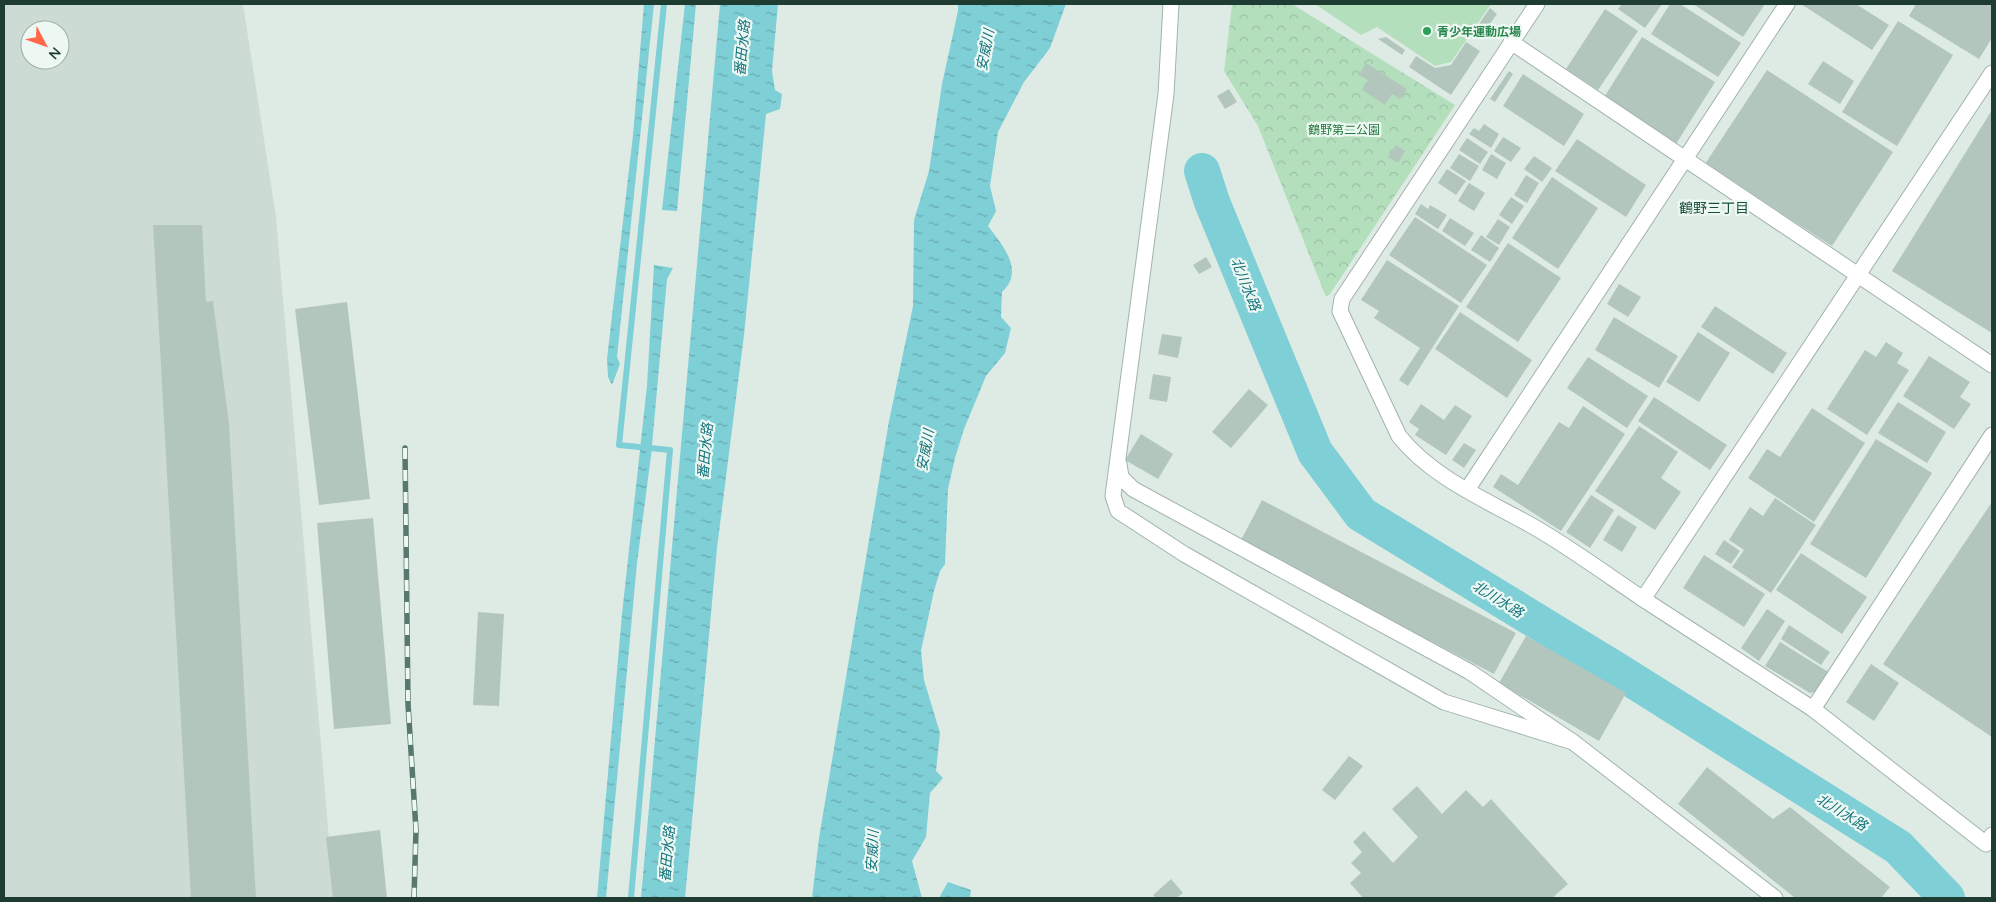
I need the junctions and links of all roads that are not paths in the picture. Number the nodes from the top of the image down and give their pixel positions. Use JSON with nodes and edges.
{"nodes":[{"id":1,"x":1171,"y":4,"type":"edge"},
{"id":2,"x":1537,"y":4,"type":"edge"},
{"id":3,"x":1786,"y":4,"type":"edge"},
{"id":4,"x":1511,"y":42,"type":"junction"},
{"id":5,"x":1992,"y":73,"type":"edge"},
{"id":6,"x":1685,"y":159,"type":"junction"},
{"id":7,"x":1858,"y":276,"type":"junction"},
{"id":8,"x":1992,"y":365,"type":"edge"},
{"id":9,"x":1992,"y":435,"type":"edge"},
{"id":10,"x":1118,"y":459,"type":"junction"},
{"id":11,"x":1467,"y":490,"type":"junction"},
{"id":12,"x":1643,"y":599,"type":"junction"},
{"id":13,"x":1813,"y":709,"type":"junction"},
{"id":14,"x":1573,"y":742,"type":"junction"},
{"id":15,"x":1992,"y":835,"type":"edge"},
{"id":16,"x":1775,"y":898,"type":"edge"}],
"edges":[{"from":1,"to":10,"type":"street"},
{"from":2,"to":4,"type":"street"},
{"from":3,"to":6,"type":"street"},
{"from":4,"to":6,"type":"street"},
{"from":4,"to":11,"type":"street"},
{"from":5,"to":7,"type":"street"},
{"from":6,"to":7,"type":"street"},
{"from":6,"to":11,"type":"street"},
{"from":7,"to":8,"type":"street"},
{"from":7,"to":12,"type":"street"},
{"from":9,"to":13,"type":"street"},
{"from":10,"to":14,"type":"street"},
{"from":10,"to":14,"type":"street"},
{"from":11,"to":12,"type":"street"},
{"from":12,"to":13,"type":"street"},
{"from":13,"to":15,"type":"street"},
{"from":14,"to":16,"type":"street"}]}
